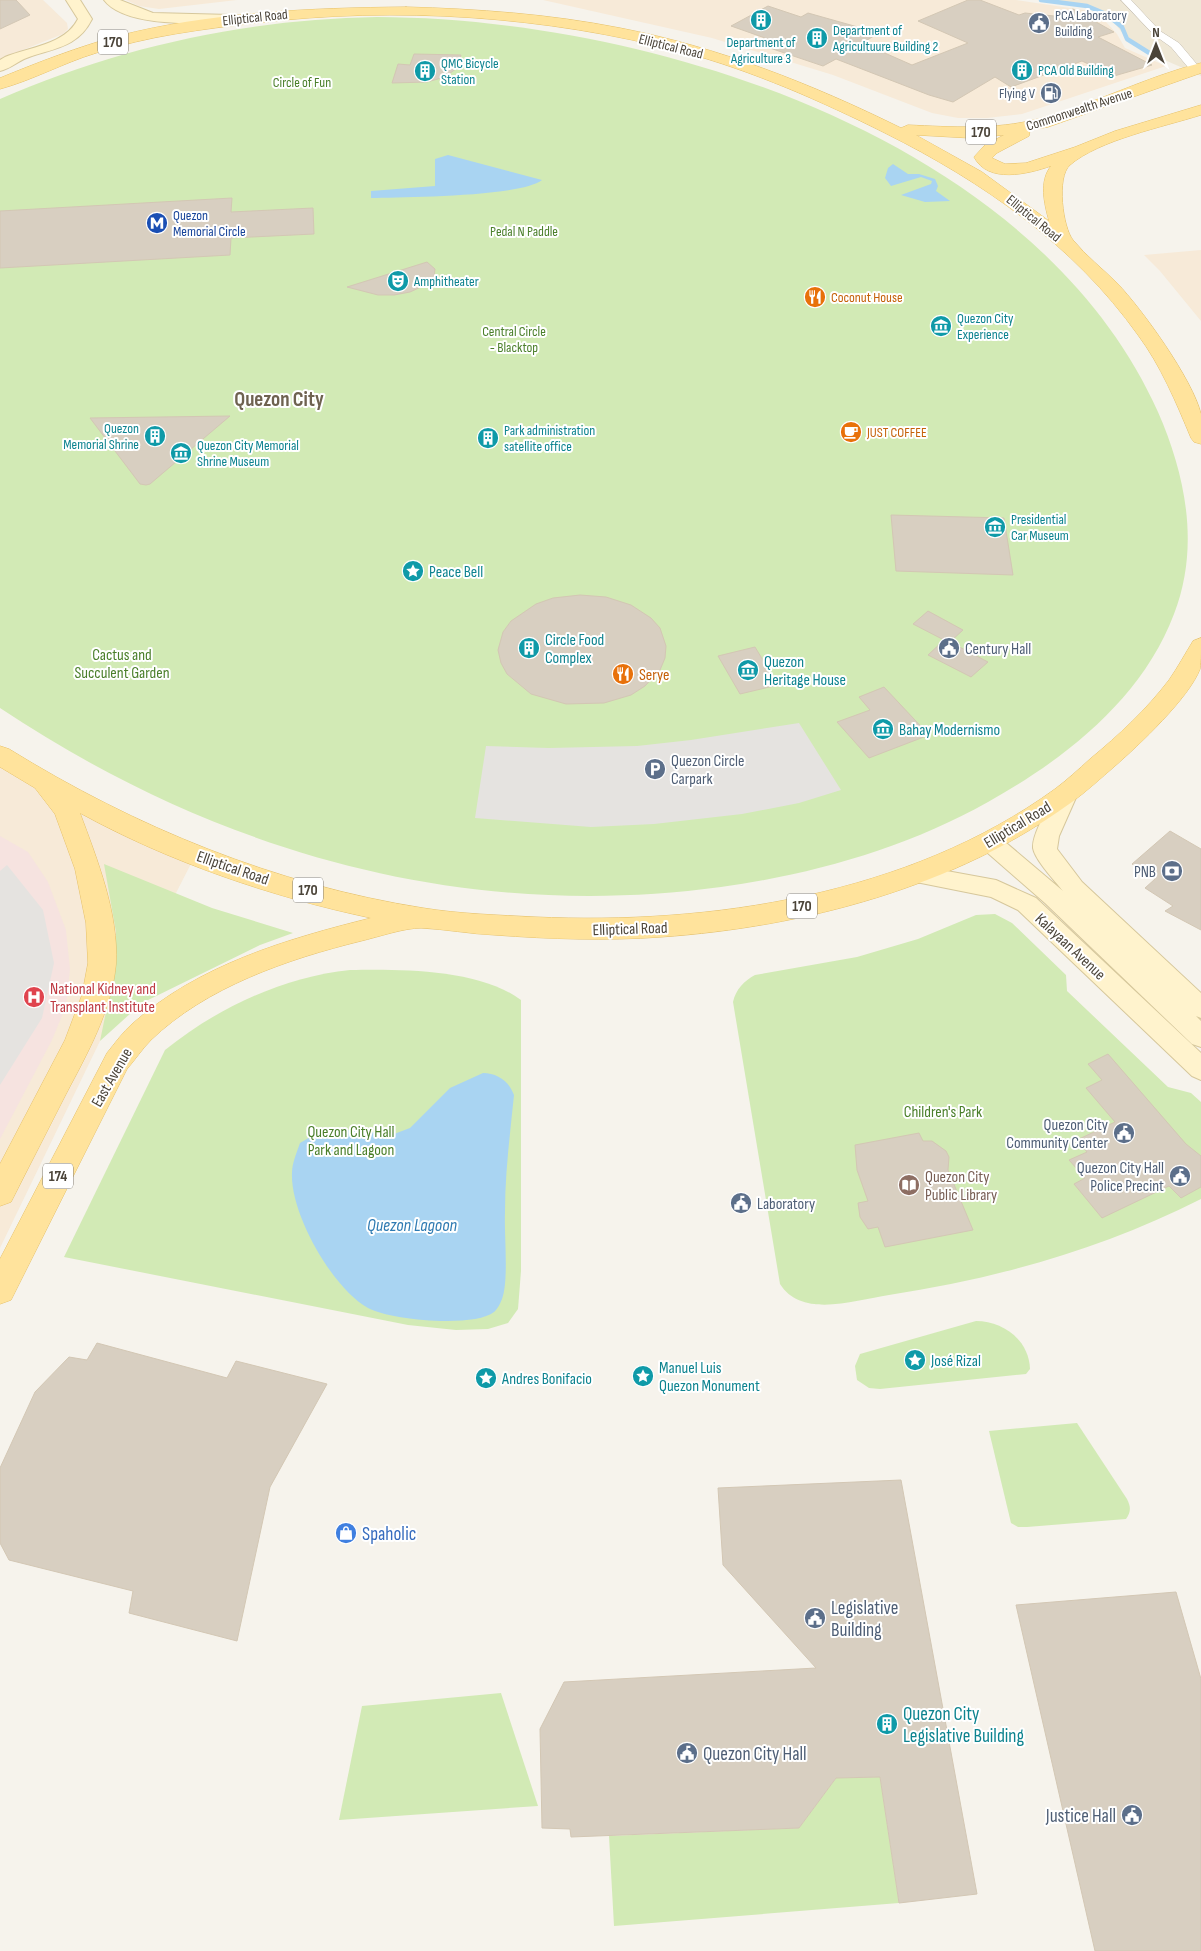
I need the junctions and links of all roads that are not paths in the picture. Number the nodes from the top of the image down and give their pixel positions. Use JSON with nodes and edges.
{"nodes":[{"id":1,"x":73,"y":0,"type":"edge"},
{"id":2,"x":111,"y":0,"type":"edge"},
{"id":3,"x":1126,"y":0,"type":"edge"},
{"id":4,"x":230,"y":19,"type":"junction"},
{"id":5,"x":0,"y":67,"type":"edge"},
{"id":6,"x":1199,"y":69,"type":"edge"},
{"id":7,"x":0,"y":84,"type":"edge"},
{"id":8,"x":1198,"y":112,"type":"edge"},
{"id":9,"x":1066,"y":115,"type":"junction"},
{"id":10,"x":1042,"y":123,"type":"junction"},
{"id":11,"x":894,"y":130,"type":"junction"},
{"id":12,"x":1107,"y":140,"type":"junction"},
{"id":13,"x":1080,"y":150,"type":"junction"},
{"id":14,"x":1064,"y":242,"type":"junction"},
{"id":15,"x":1201,"y":438,"type":"edge"},
{"id":16,"x":1201,"y":646,"type":"edge"},
{"id":17,"x":0,"y":754,"type":"edge"},
{"id":18,"x":43,"y":784,"type":"junction"},
{"id":19,"x":1067,"y":793,"type":"junction"},
{"id":20,"x":990,"y":842,"type":"junction"},
{"id":21,"x":914,"y":874,"type":"junction"},
{"id":22,"x":1037,"y":898,"type":"junction"},
{"id":23,"x":422,"y":918,"type":"junction"},
{"id":24,"x":1201,"y":1008,"type":"edge"},
{"id":25,"x":1201,"y":1037,"type":"edge"},
{"id":26,"x":1201,"y":1069,"type":"edge"},
{"id":27,"x":0,"y":1193,"type":"edge"},
{"id":28,"x":0,"y":1290,"type":"edge"}],
"edges":[{"from":1,"to":5,"type":"main road"},
{"from":2,"to":4,"type":"main road"},
{"from":3,"to":6,"type":"street"},
{"from":4,"to":7,"type":"main road","name":"Elliptical Road","number":"170"},
{"from":4,"to":11,"type":"main road","name":"Elliptical Road","number":"170"},
{"from":6,"to":9,"type":"main road","name":"Commonwealth Avenue","number":"170"},
{"from":8,"to":12,"type":"main road"},
{"from":9,"to":10,"type":"main road","name":"Commonwealth Avenue","number":"170"},
{"from":9,"to":12,"type":"main road"},
{"from":10,"to":11,"type":"main road","name":"Commonwealth Avenue","number":"170"},
{"from":10,"to":13,"type":"main road"},
{"from":11,"to":14,"type":"main road","name":"Elliptical Road","number":"170"},
{"from":12,"to":13,"type":"main road"},
{"from":13,"to":14,"type":"main road"},
{"from":14,"to":15,"type":"main road","name":"Elliptical Road","number":"170"},
{"from":16,"to":19,"type":"main road","name":"Elliptical Road","number":"170"},
{"from":17,"to":18,"type":"main road","name":"Elliptical Road","number":"170"},
{"from":18,"to":23,"type":"main road","name":"Elliptical Road","number":"170"},
{"from":18,"to":27,"type":"main road"},
{"from":19,"to":20,"type":"main road","name":"Elliptical Road","number":"170"},
{"from":19,"to":24,"type":"main road"},
{"from":20,"to":21,"type":"main road","name":"Elliptical Road","number":"170"},
{"from":20,"to":22,"type":"main road","name":"Kalayaan Avenue"},
{"from":21,"to":22,"type":"main road","name":"Kalayaan Avenue"},
{"from":21,"to":23,"type":"main road","name":"Elliptical Road","number":"170"},
{"from":22,"to":25,"type":"main road","name":"Kalayaan Avenue"},
{"from":22,"to":26,"type":"main road","name":"Kalayaan Avenue"},
{"from":23,"to":28,"type":"main road","name":"East Avenue","number":"174"}]}
